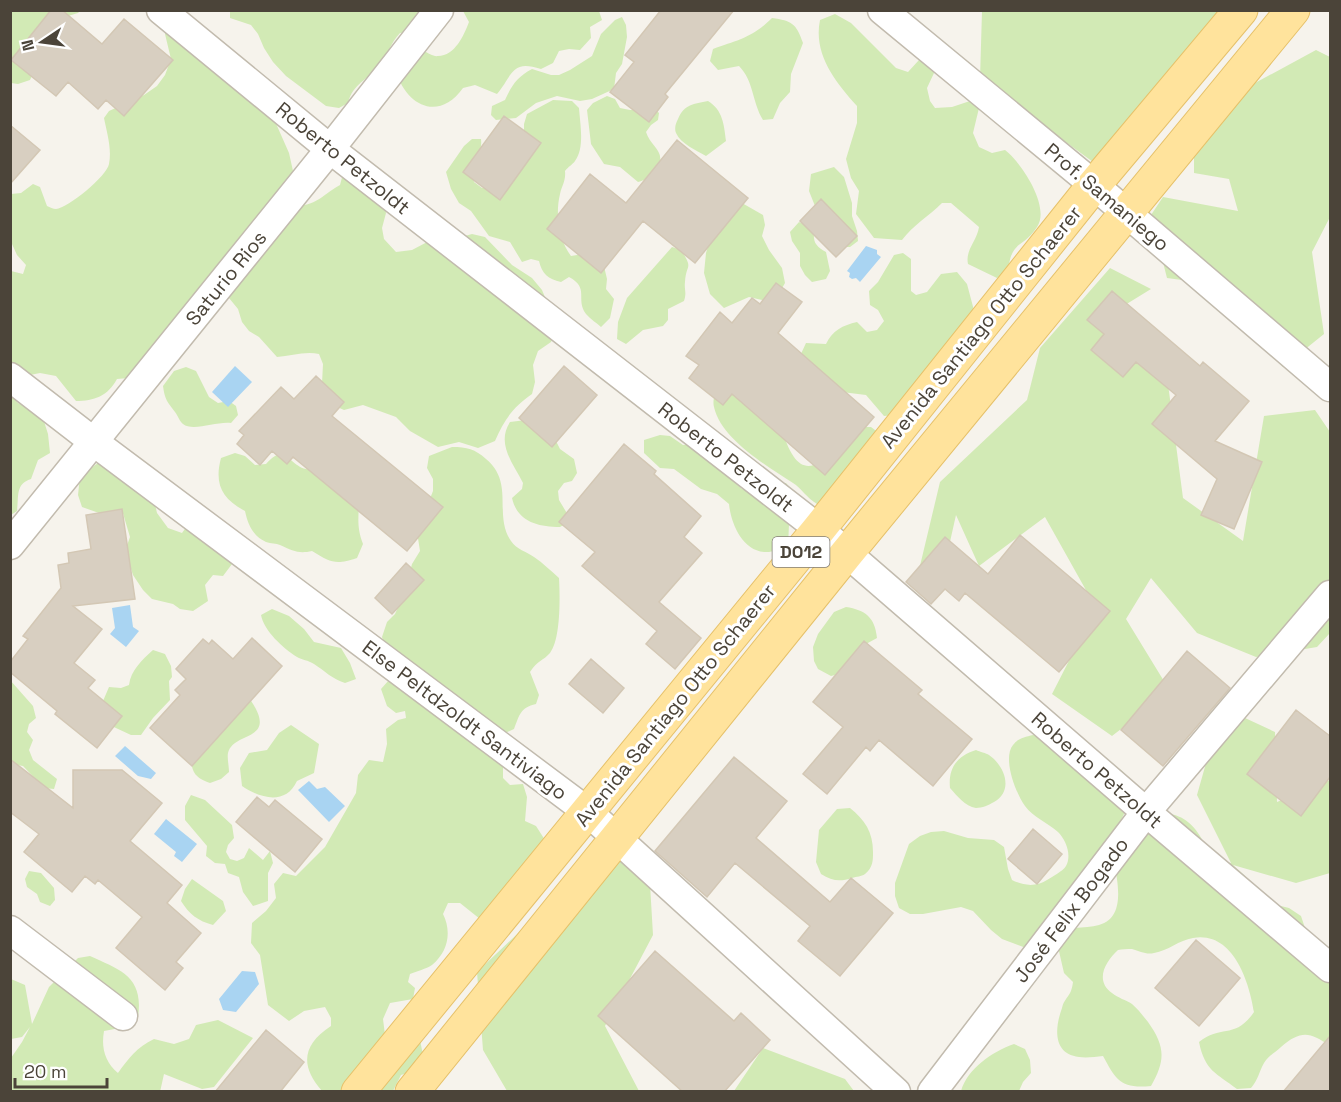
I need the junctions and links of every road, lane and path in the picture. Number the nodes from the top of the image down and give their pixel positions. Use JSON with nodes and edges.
{"nodes":[{"id":1,"x":161,"y":10,"type":"edge"},
{"id":2,"x":439,"y":10,"type":"edge"},
{"id":3,"x":882,"y":10,"type":"edge"},
{"id":4,"x":1241,"y":10,"type":"edge"},
{"id":5,"x":1293,"y":10,"type":"edge"},
{"id":6,"x":330,"y":149,"type":"junction"},
{"id":7,"x":1094,"y":185,"type":"junction"},
{"id":8,"x":1125,"y":212,"type":"junction"},
{"id":9,"x":10,"y":377,"type":"edge"},
{"id":10,"x":1330,"y":387,"type":"edge"},
{"id":11,"x":94,"y":442,"type":"junction"},
{"id":12,"x":819,"y":530,"type":"junction"},
{"id":13,"x":10,"y":545,"type":"edge"},
{"id":14,"x":847,"y":553,"type":"junction"},
{"id":15,"x":1330,"y":595,"type":"edge"},
{"id":16,"x":588,"y":812,"type":"junction"},
{"id":17,"x":1146,"y":812,"type":"junction"},
{"id":18,"x":616,"y":837,"type":"junction"},
{"id":19,"x":10,"y":930,"type":"edge"},
{"id":20,"x":1330,"y":968,"type":"edge"},
{"id":21,"x":123,"y":1016,"type":"dead end"},
{"id":22,"x":358,"y":1092,"type":"edge"},
{"id":23,"x":412,"y":1092,"type":"edge"},
{"id":24,"x":896,"y":1092,"type":"edge"},
{"id":25,"x":932,"y":1092,"type":"edge"}],
"edges":[{"from":1,"to":6,"type":"street","name":"Roberto Petzoldt"},
{"from":2,"to":6,"type":"street","name":"Saturio Rios"},
{"from":3,"to":7,"type":"street","name":"Prof. Samaniego"},
{"from":4,"to":7,"type":"main road","name":"Avenida Santiago Otto Schaerer","number":"D012"},
{"from":5,"to":8,"type":"main road","name":"Avenida Santiago Otto Schaerer","number":"D012"},
{"from":6,"to":11,"type":"street","name":"Saturio Rios"},
{"from":6,"to":12,"type":"street","name":"Roberto Petzoldt"},
{"from":7,"to":8,"type":"street","name":"Prof. Samaniego"},
{"from":7,"to":12,"type":"main road","name":"Avenida Santiago Otto Schaerer","number":"D012"},
{"from":8,"to":10,"type":"street","name":"Prof. Samaniego"},
{"from":8,"to":14,"type":"main road","name":"Avenida Santiago Otto Schaerer","number":"D012"},
{"from":9,"to":11,"type":"street","name":"Else Peltdzoldt Santiviago"},
{"from":11,"to":13,"type":"street","name":"Saturio Rios"},
{"from":11,"to":16,"type":"street","name":"Else Peltdzoldt Santiviago"},
{"from":12,"to":14,"type":"street","name":"Roberto Petzoldt"},
{"from":12,"to":16,"type":"main road","name":"Avenida Santiago Otto Schaerer","number":"D012"},
{"from":14,"to":17,"type":"street","name":"Roberto Petzoldt"},
{"from":14,"to":18,"type":"main road","name":"Avenida Santiago Otto Schaerer","number":"D012"},
{"from":15,"to":17,"type":"street","name":"José Felix Bogado"},
{"from":16,"to":18,"type":"street","name":"Else Peltdzoldt Santiviago"},
{"from":16,"to":22,"type":"main road","name":"Avenida Santiago Otto Schaerer","number":"D012"},
{"from":17,"to":20,"type":"street","name":"Roberto Petzoldt"},
{"from":17,"to":25,"type":"street","name":"José Felix Bogado"},
{"from":18,"to":23,"type":"main road","name":"Avenida Santiago Otto Schaerer","number":"D012"},
{"from":18,"to":24,"type":"street","name":"Else Peltdzoldt Santiviago"},
{"from":19,"to":21,"type":"street"}]}
